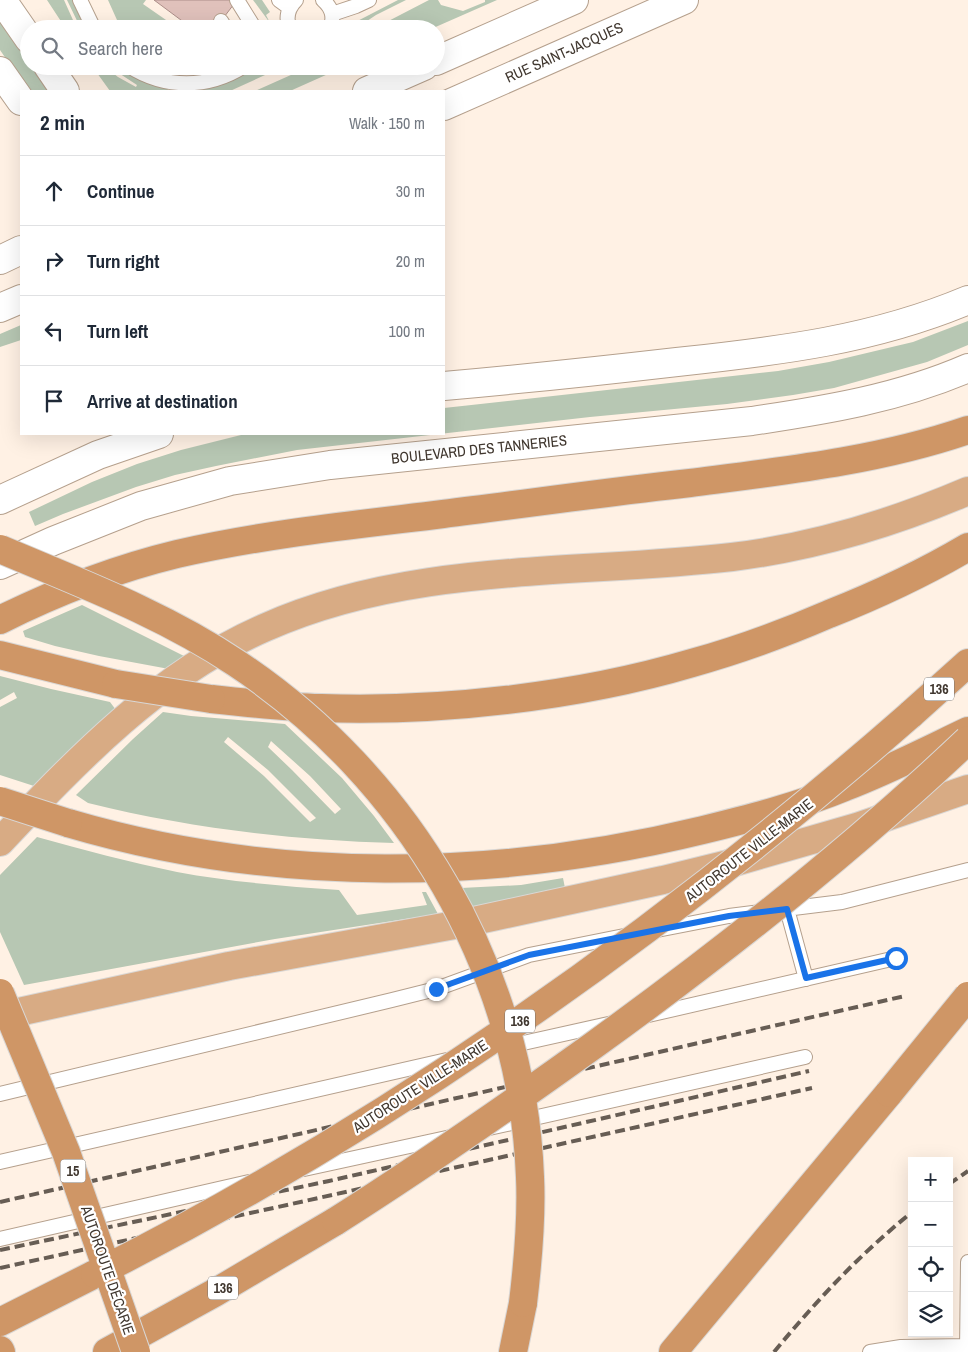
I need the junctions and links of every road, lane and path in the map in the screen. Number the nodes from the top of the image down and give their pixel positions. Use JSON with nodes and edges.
{"nodes":[{"id":1,"x":2,"y":0,"type":"edge"},
{"id":2,"x":80,"y":0,"type":"edge"},
{"id":3,"x":237,"y":0,"type":"edge"},
{"id":4,"x":323,"y":0,"type":"edge"},
{"id":5,"x":369,"y":0,"type":"edge"},
{"id":6,"x":574,"y":0,"type":"edge"},
{"id":7,"x":684,"y":0,"type":"edge"},
{"id":8,"x":289,"y":3,"type":"edge"},
{"id":9,"x":332,"y":14,"type":"junction"},
{"id":10,"x":90,"y":20,"type":"edge"},
{"id":11,"x":249,"y":20,"type":"edge"},
{"id":12,"x":288,"y":20,"type":"edge"},
{"id":13,"x":331,"y":20,"type":"edge"},
{"id":14,"x":20,"y":26,"type":"edge"},
{"id":15,"x":445,"y":57,"type":"edge"},
{"id":16,"x":0,"y":70,"type":"edge"},
{"id":17,"x":54,"y":75,"type":"edge"},
{"id":18,"x":144,"y":75,"type":"edge"},
{"id":19,"x":226,"y":75,"type":"edge"},
{"id":20,"x":403,"y":75,"type":"edge"},
{"id":21,"x":64,"y":90,"type":"edge"},
{"id":22,"x":369,"y":90,"type":"edge"},
{"id":23,"x":20,"y":100,"type":"edge"},
{"id":24,"x":445,"y":106,"type":"edge"},
{"id":25,"x":20,"y":250,"type":"edge"},
{"id":26,"x":0,"y":260,"type":"edge"},
{"id":27,"x":20,"y":299,"type":"edge"},
{"id":28,"x":968,"y":300,"type":"edge"},
{"id":29,"x":0,"y":308,"type":"edge"},
{"id":30,"x":968,"y":368,"type":"edge"},
{"id":31,"x":445,"y":386,"type":"edge"},
{"id":32,"x":968,"y":430,"type":"edge"},
{"id":33,"x":156,"y":435,"type":"edge"},
{"id":34,"x":968,"y":491,"type":"edge"},
{"id":35,"x":0,"y":500,"type":"edge"},
{"id":36,"x":968,"y":548,"type":"edge"},
{"id":37,"x":0,"y":549,"type":"edge"},
{"id":38,"x":0,"y":565,"type":"edge"},
{"id":39,"x":0,"y":620,"type":"edge"},
{"id":40,"x":3,"y":656,"type":"edge"},
{"id":41,"x":968,"y":663,"type":"edge"},
{"id":42,"x":968,"y":731,"type":"edge"},
{"id":43,"x":968,"y":740,"type":"edge"},
{"id":44,"x":968,"y":790,"type":"edge"},
{"id":45,"x":0,"y":801,"type":"edge"},
{"id":46,"x":0,"y":842,"type":"edge"},
{"id":47,"x":968,"y":870,"type":"edge"},
{"id":48,"x":787,"y":909,"type":"junction"},
{"id":49,"x":896,"y":958,"type":"dead end"},
{"id":50,"x":806,"y":978,"type":"junction"},
{"id":51,"x":0,"y":993,"type":"edge"},
{"id":52,"x":968,"y":996,"type":"edge"},
{"id":53,"x":0,"y":1016,"type":"edge"},
{"id":54,"x":806,"y":1057,"type":"dead end"},
{"id":55,"x":0,"y":1094,"type":"edge"},
{"id":56,"x":0,"y":1162,"type":"edge"},
{"id":57,"x":0,"y":1239,"type":"edge"},
{"id":58,"x":968,"y":1262,"type":"edge"},
{"id":59,"x":0,"y":1322,"type":"edge"},
{"id":60,"x":967,"y":1348,"type":"edge"},
{"id":61,"x":107,"y":1352,"type":"edge"},
{"id":62,"x":136,"y":1352,"type":"edge"},
{"id":63,"x":513,"y":1352,"type":"edge"},
{"id":64,"x":673,"y":1352,"type":"edge"},
{"id":65,"x":870,"y":1352,"type":"edge"}],
"edges":[{"from":1,"to":14,"type":"main road"},
{"from":2,"to":10,"type":"lane"},
{"from":3,"to":11,"type":"lane"},
{"from":4,"to":9,"type":"lane"},
{"from":5,"to":9,"type":"lane"},
{"from":6,"to":15,"type":"main road"},
{"from":7,"to":24,"type":"main road","name":"RUE SAINT-JACQUES"},
{"from":8,"to":12,"type":"lane"},
{"from":9,"to":13,"type":"lane"},
{"from":16,"to":23,"type":"main road"},
{"from":17,"to":21,"type":"main road"},
{"from":18,"to":19,"type":"lane"},
{"from":20,"to":22,"type":"main road"},
{"from":25,"to":26,"type":"main road"},
{"from":27,"to":29,"type":"main road"},
{"from":28,"to":31,"type":"main road"},
{"from":30,"to":38,"type":"main road","name":"BOULEVARD DES TANNERIES"},
{"from":32,"to":39,"type":"highway"},
{"from":33,"to":35,"type":"main road"},
{"from":34,"to":46,"type":"highway"},
{"from":36,"to":40,"type":"highway","bridge":true},
{"from":37,"to":63,"type":"highway","bridge":true},
{"from":41,"to":59,"type":"highway","name":"AUTOROUTE VILLE-MARIE","number":"136","bridge":true},
{"from":42,"to":45,"type":"highway","bridge":true},
{"from":43,"to":61,"type":"highway","number":"136","bridge":true},
{"from":44,"to":53,"type":"highway"},
{"from":47,"to":48,"type":"lane"},
{"from":48,"to":50,"type":"lane"},
{"from":48,"to":55,"type":"lane"},
{"from":49,"to":50,"type":"lane"},
{"from":50,"to":56,"type":"lane"},
{"from":51,"to":62,"type":"highway","name":"AUTOROUTE DÉCARIE","number":"15","bridge":true},
{"from":52,"to":64,"type":"highway","bridge":true},
{"from":54,"to":57,"type":"lane"},
{"from":58,"to":60,"type":"lane"},
{"from":60,"to":65,"type":"lane"}]}
